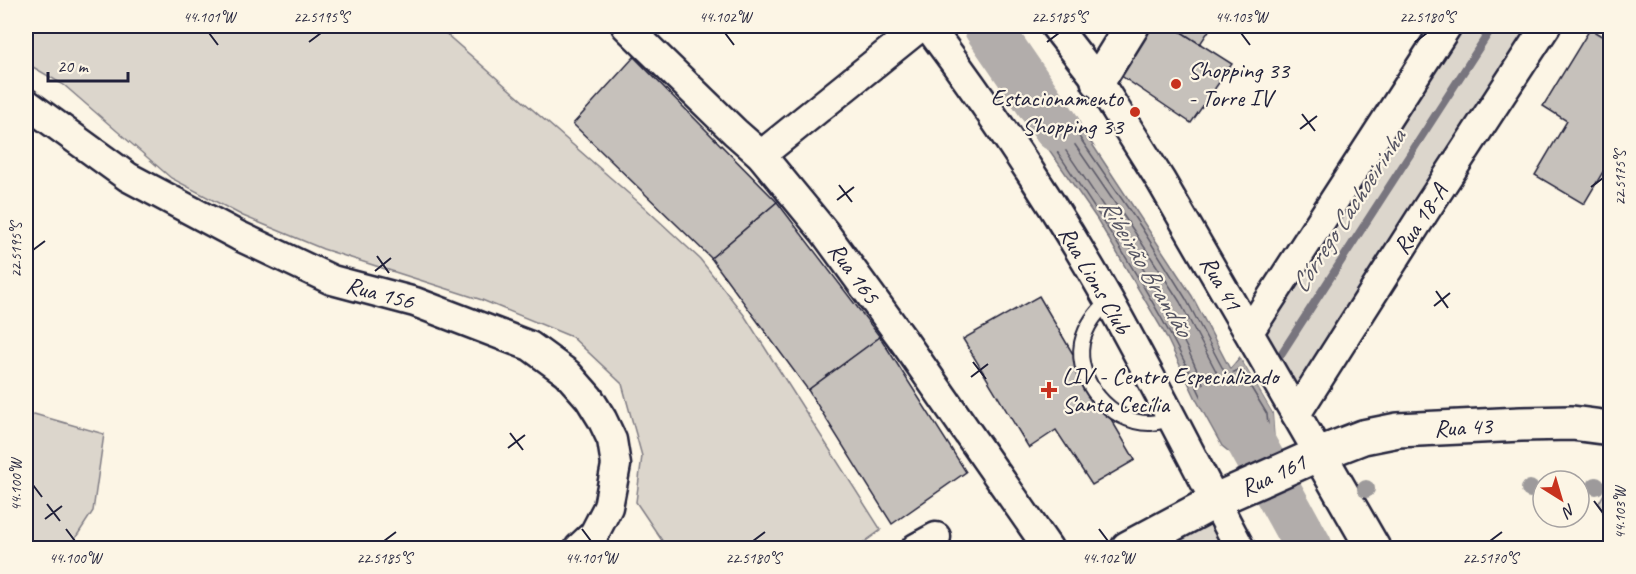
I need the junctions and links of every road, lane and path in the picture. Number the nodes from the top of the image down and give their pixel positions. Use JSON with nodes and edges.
{"nodes":[{"id":1,"x":626,"y":26,"type":"edge"},
{"id":2,"x":921,"y":26,"type":"edge"},
{"id":3,"x":928,"y":26,"type":"edge"},
{"id":4,"x":1055,"y":26,"type":"edge"},
{"id":5,"x":1132,"y":26,"type":"edge"},
{"id":6,"x":1447,"y":26,"type":"edge"},
{"id":7,"x":1546,"y":26,"type":"edge"},
{"id":8,"x":1098,"y":81,"type":"junction"},
{"id":9,"x":26,"y":103,"type":"edge"},
{"id":10,"x":761,"y":155,"type":"junction"},
{"id":11,"x":1108,"y":300,"type":"junction"},
{"id":12,"x":1252,"y":336,"type":"junction"},
{"id":13,"x":1611,"y":412,"type":"edge"},
{"id":14,"x":1296,"y":414,"type":"junction"},
{"id":15,"x":1172,"y":419,"type":"junction"},
{"id":16,"x":1572,"y":423,"type":"junction"},
{"id":17,"x":1611,"y":428,"type":"edge"},
{"id":18,"x":1315,"y":453,"type":"junction"},
{"id":19,"x":1221,"y":499,"type":"junction"},
{"id":20,"x":579,"y":549,"type":"edge"},
{"id":21,"x":1048,"y":549,"type":"edge"},
{"id":22,"x":1128,"y":549,"type":"edge"},
{"id":23,"x":1240,"y":549,"type":"edge"},
{"id":24,"x":1373,"y":549,"type":"edge"}],
"edges":[{"from":1,"to":10,"type":"street","name":"Rua 165"},
{"from":2,"to":10,"type":"street"},
{"from":3,"to":11,"type":"street","name":"Rua Lions Club"},
{"from":4,"to":8,"type":"street","name":"Rua 41"},
{"from":5,"to":8,"type":"street"},
{"from":6,"to":12,"type":"street"},
{"from":7,"to":14,"type":"street","name":"Rua 18-A"},
{"from":8,"to":12,"type":"street","name":"Rua 41"},
{"from":9,"to":20,"type":"street","name":"Rua 156"},
{"from":10,"to":21,"type":"street","name":"Rua 165"},
{"from":11,"to":15,"type":"street","name":"Rua Lions Club"},
{"from":11,"to":15,"type":"lane"},
{"from":12,"to":14,"type":"street","name":"Rua 41"},
{"from":13,"to":16,"type":"street"},
{"from":14,"to":18,"type":"street","name":"Rua 41"},
{"from":15,"to":19,"type":"street","name":"Rua Lions Club"},
{"from":16,"to":17,"type":"street","name":"Rua 43"},
{"from":16,"to":18,"type":"street","name":"Rua 43"},
{"from":18,"to":19,"type":"street","name":"Rua 161"},
{"from":18,"to":24,"type":"street","name":"Rua 41"},
{"from":19,"to":22,"type":"street","name":"Rua 161"},
{"from":19,"to":23,"type":"street","name":"Rua Lions Club"}]}
